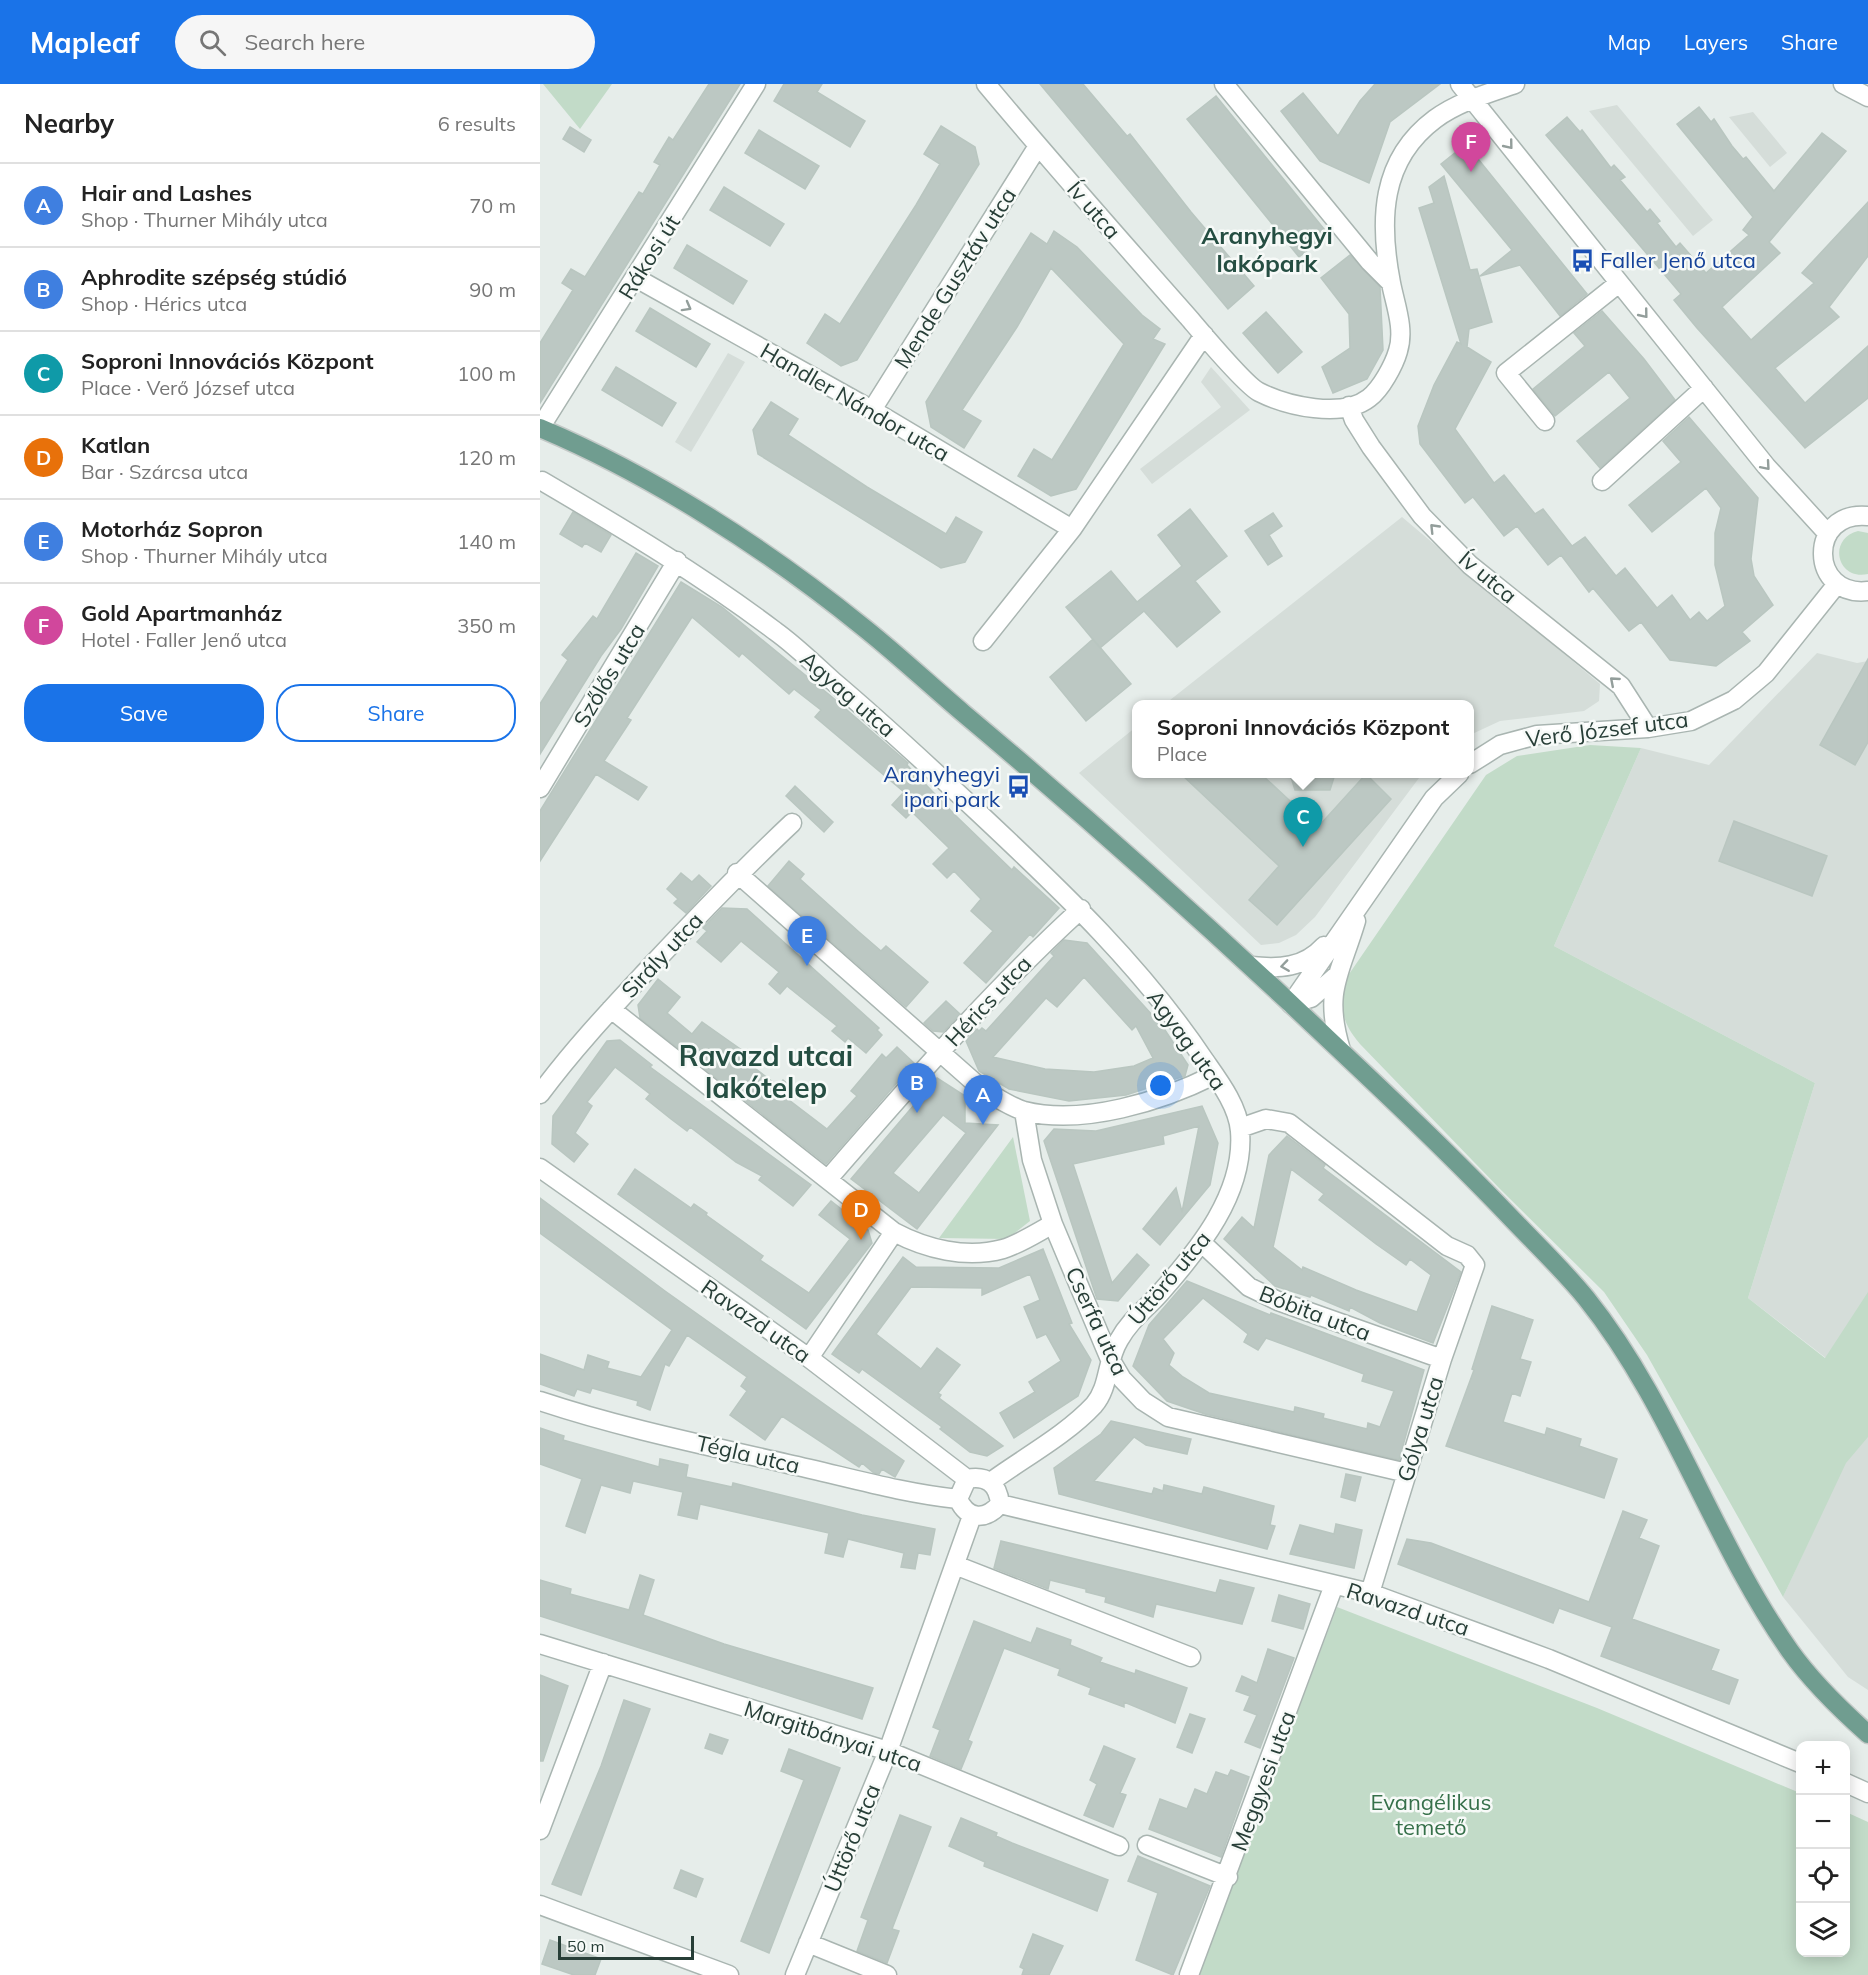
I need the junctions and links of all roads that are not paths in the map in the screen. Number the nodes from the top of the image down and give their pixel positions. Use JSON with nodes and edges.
{"nodes":[{"id":1,"x":756,"y":84,"type":"edge"},
{"id":2,"x":986,"y":84,"type":"edge"},
{"id":3,"x":1224,"y":84,"type":"edge"},
{"id":4,"x":1460,"y":84,"type":"edge"},
{"id":5,"x":1515,"y":84,"type":"edge"},
{"id":6,"x":1843,"y":84,"type":"edge"},
{"id":7,"x":1868,"y":97,"type":"edge"},
{"id":8,"x":1473,"y":99,"type":"junction"},
{"id":9,"x":1038,"y":146,"type":"junction"},
{"id":10,"x":636,"y":278,"type":"junction"},
{"id":11,"x":1391,"y":283,"type":"junction"},
{"id":12,"x":1619,"y":283,"type":"junction"},
{"id":13,"x":1204,"y":335,"type":"junction"},
{"id":14,"x":1704,"y":388,"type":"junction"},
{"id":15,"x":1349,"y":406,"type":"junction"},
{"id":16,"x":872,"y":410,"type":"junction"},
{"id":17,"x":1545,"y":421,"type":"dead end"},
{"id":18,"x":540,"y":428,"type":"edge"},
{"id":19,"x":542,"y":481,"type":"dead end"},
{"id":20,"x":1602,"y":481,"type":"dead end"},
{"id":21,"x":1868,"y":516,"type":"edge"},
{"id":22,"x":1072,"y":529,"type":"junction"},
{"id":23,"x":1828,"y":534,"type":"junction"},
{"id":24,"x":677,"y":561,"type":"junction"},
{"id":25,"x":1837,"y":584,"type":"junction"},
{"id":26,"x":1868,"y":591,"type":"edge"},
{"id":27,"x":983,"y":641,"type":"dead end"},
{"id":28,"x":1648,"y":728,"type":"junction"},
{"id":29,"x":1474,"y":761,"type":"edge"},
{"id":30,"x":1455,"y":778,"type":"edge"},
{"id":31,"x":540,"y":788,"type":"edge"},
{"id":32,"x":792,"y":823,"type":"dead end"},
{"id":33,"x":737,"y":873,"type":"junction"},
{"id":34,"x":1362,"y":905,"type":"junction"},
{"id":35,"x":1081,"y":909,"type":"junction"},
{"id":36,"x":1251,"y":966,"type":"junction"},
{"id":37,"x":1335,"y":976,"type":"junction"},
{"id":38,"x":1291,"y":1004,"type":"junction"},
{"id":39,"x":611,"y":1009,"type":"junction"},
{"id":40,"x":1341,"y":1050,"type":"junction"},
{"id":41,"x":939,"y":1052,"type":"junction"},
{"id":42,"x":1214,"y":1074,"type":"junction"},
{"id":43,"x":540,"y":1094,"type":"edge"},
{"id":44,"x":1024,"y":1111,"type":"junction"},
{"id":45,"x":1240,"y":1128,"type":"junction"},
{"id":46,"x":540,"y":1168,"type":"edge"},
{"id":47,"x":828,"y":1179,"type":"junction"},
{"id":48,"x":1053,"y":1224,"type":"junction"},
{"id":49,"x":894,"y":1232,"type":"junction"},
{"id":50,"x":1202,"y":1243,"type":"junction"},
{"id":51,"x":1109,"y":1357,"type":"junction"},
{"id":52,"x":808,"y":1358,"type":"junction"},
{"id":53,"x":1442,"y":1359,"type":"junction"},
{"id":54,"x":540,"y":1401,"type":"edge"},
{"id":55,"x":1407,"y":1473,"type":"junction"},
{"id":56,"x":967,"y":1479,"type":"junction"},
{"id":57,"x":992,"y":1481,"type":"junction"},
{"id":58,"x":958,"y":1499,"type":"junction"},
{"id":59,"x":1000,"y":1504,"type":"junction"},
{"id":60,"x":972,"y":1516,"type":"junction"},
{"id":61,"x":955,"y":1564,"type":"junction"},
{"id":62,"x":1334,"y":1585,"type":"junction"},
{"id":63,"x":1370,"y":1593,"type":"junction"},
{"id":64,"x":540,"y":1644,"type":"edge"},
{"id":65,"x":1191,"y":1657,"type":"dead end"},
{"id":66,"x":603,"y":1663,"type":"junction"},
{"id":67,"x":1868,"y":1734,"type":"edge"},
{"id":68,"x":888,"y":1751,"type":"junction"},
{"id":69,"x":1796,"y":1761,"type":"edge"},
{"id":70,"x":1850,"y":1785,"type":"edge"},
{"id":71,"x":1868,"y":1793,"type":"edge"},
{"id":72,"x":540,"y":1830,"type":"edge"},
{"id":73,"x":1147,"y":1845,"type":"dead end"},
{"id":74,"x":1119,"y":1846,"type":"dead end"},
{"id":75,"x":1228,"y":1877,"type":"junction"},
{"id":76,"x":540,"y":1905,"type":"edge"},
{"id":77,"x":808,"y":1943,"type":"junction"},
{"id":78,"x":729,"y":1975,"type":"edge"},
{"id":79,"x":795,"y":1975,"type":"edge"},
{"id":80,"x":886,"y":1975,"type":"edge"},
{"id":81,"x":1189,"y":1975,"type":"edge"}],
"edges":[{"from":1,"to":10,"type":"street","name":"Rákosi út"},
{"from":2,"to":9,"type":"street","name":"Ív utca"},
{"from":3,"to":11,"type":"street"},
{"from":4,"to":8,"type":"street"},
{"from":5,"to":8,"type":"street"},
{"from":6,"to":7,"type":"street"},
{"from":8,"to":11,"type":"street"},
{"from":8,"to":12,"type":"street","one_way":true},
{"from":9,"to":13,"type":"street","name":"Ív utca"},
{"from":9,"to":16,"type":"street","name":"Mende Gusztáv utca"},
{"from":10,"to":16,"type":"street","name":"Handler Nándor utca","one_way":true},
{"from":10,"to":18,"type":"street","name":"Rákosi út"},
{"from":11,"to":15,"type":"street","name":"Ív utca"},
{"from":12,"to":14,"type":"street","one_way":true},
{"from":12,"to":17,"type":"street"},
{"from":13,"to":15,"type":"street","name":"Ív utca"},
{"from":13,"to":22,"type":"street"},
{"from":14,"to":20,"type":"street"},
{"from":14,"to":23,"type":"street","one_way":true},
{"from":28,"to":15,"type":"street","name":"Ív utca","one_way":true},
{"from":16,"to":22,"type":"street","name":"Handler Nándor utca"},
{"from":18,"to":36,"type":"main road"},
{"from":19,"to":24,"type":"street","name":"Agyag utca"},
{"from":21,"to":23,"type":"street"},
{"from":22,"to":27,"type":"street"},
{"from":23,"to":25,"type":"street"},
{"from":24,"to":31,"type":"street","name":"Szőlős utca"},
{"from":24,"to":35,"type":"street","name":"Agyag utca"},
{"from":25,"to":26,"type":"street"},
{"from":25,"to":28,"type":"street","name":"Verő József utca"},
{"from":28,"to":29,"type":"street","name":"Verő József utca"},
{"from":30,"to":34,"type":"street"},
{"from":32,"to":33,"type":"street","name":"Sirály utca"},
{"from":33,"to":39,"type":"street","name":"Sirály utca"},
{"from":33,"to":41,"type":"street"},
{"from":34,"to":36,"type":"street","one_way":true},
{"from":34,"to":37,"type":"street"},
{"from":34,"to":38,"type":"street"},
{"from":35,"to":41,"type":"street","name":"Hérics utca"},
{"from":35,"to":42,"type":"street","name":"Agyag utca"},
{"from":36,"to":38,"type":"main road"},
{"from":37,"to":38,"type":"street"},
{"from":37,"to":40,"type":"street"},
{"from":38,"to":40,"type":"main road"},
{"from":39,"to":43,"type":"street","name":"Sirály utca"},
{"from":39,"to":47,"type":"street"},
{"from":40,"to":67,"type":"main road"},
{"from":41,"to":44,"type":"street"},
{"from":41,"to":47,"type":"street","name":"Hérics utca"},
{"from":42,"to":44,"type":"street"},
{"from":42,"to":45,"type":"street","name":"Agyag utca"},
{"from":44,"to":48,"type":"street","name":"Cserfa utca"},
{"from":45,"to":50,"type":"street","name":"Úttörő utca"},
{"from":45,"to":53,"type":"street","name":"Gólya utca"},
{"from":46,"to":52,"type":"street","name":"Ravazd utca"},
{"from":47,"to":49,"type":"street"},
{"from":48,"to":49,"type":"street"},
{"from":48,"to":51,"type":"street","name":"Cserfa utca"},
{"from":49,"to":52,"type":"street"},
{"from":50,"to":51,"type":"street","name":"Úttörő utca"},
{"from":50,"to":53,"type":"street","name":"Bóbita utca"},
{"from":51,"to":55,"type":"street","name":"Cserfa utca"},
{"from":51,"to":57,"type":"street","name":"Úttörő utca"},
{"from":52,"to":56,"type":"street","name":"Ravazd utca"},
{"from":53,"to":55,"type":"street","name":"Gólya utca"},
{"from":54,"to":58,"type":"street","name":"Tégla utca"},
{"from":55,"to":63,"type":"street","name":"Gólya utca"},
{"from":56,"to":57,"type":"street"},
{"from":56,"to":58,"type":"street"},
{"from":57,"to":59,"type":"street"},
{"from":58,"to":60,"type":"street"},
{"from":59,"to":60,"type":"street"},
{"from":59,"to":62,"type":"street","name":"Ravazd utca"},
{"from":60,"to":61,"type":"street","name":"Úttörő utca"},
{"from":61,"to":65,"type":"street"},
{"from":61,"to":68,"type":"street","name":"Úttörő utca"},
{"from":62,"to":63,"type":"street","name":"Ravazd utca"},
{"from":62,"to":75,"type":"street","name":"Meggyesi utca"},
{"from":63,"to":69,"type":"street","name":"Ravazd utca"},
{"from":64,"to":66,"type":"street","name":"Margitbányai utca"},
{"from":66,"to":68,"type":"street","name":"Margitbányai utca"},
{"from":66,"to":72,"type":"street"},
{"from":68,"to":74,"type":"street","name":"Margitbányai utca"},
{"from":68,"to":77,"type":"street","name":"Úttörő utca"},
{"from":70,"to":71,"type":"street"},
{"from":73,"to":75,"type":"street"},
{"from":75,"to":81,"type":"street","name":"Meggyesi utca"},
{"from":76,"to":78,"type":"street"},
{"from":77,"to":79,"type":"street","name":"Úttörő utca"},
{"from":77,"to":80,"type":"street"}]}
